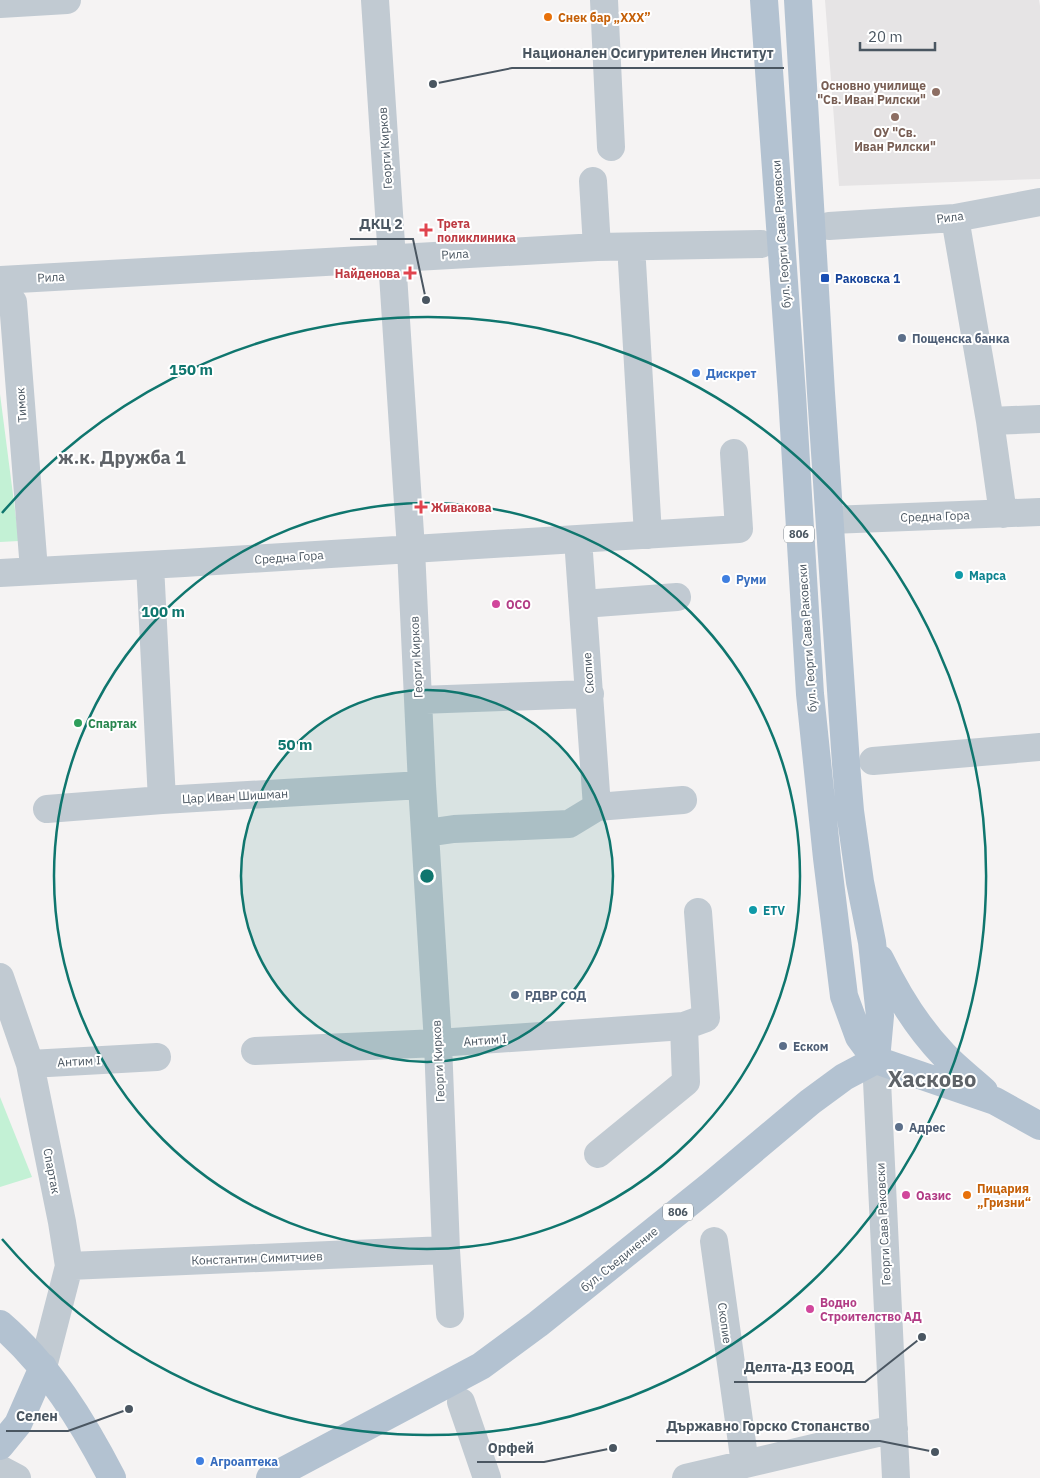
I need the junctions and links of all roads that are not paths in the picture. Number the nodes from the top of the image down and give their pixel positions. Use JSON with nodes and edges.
{"nodes":[{"id":1,"x":67,"y":0,"type":"edge"},
{"id":2,"x":375,"y":0,"type":"edge"},
{"id":3,"x":604,"y":0,"type":"edge"},
{"id":4,"x":764,"y":0,"type":"edge"},
{"id":5,"x":798,"y":0,"type":"edge"},
{"id":6,"x":0,"y":4,"type":"edge"},
{"id":7,"x":611,"y":147,"type":"dead end"},
{"id":8,"x":593,"y":181,"type":"dead end"},
{"id":9,"x":1040,"y":202,"type":"edge"},
{"id":10,"x":954,"y":218,"type":"junction"},
{"id":11,"x":829,"y":226,"type":"dead end"},
{"id":12,"x":761,"y":244,"type":"dead end"},
{"id":13,"x":597,"y":247,"type":"junction"},
{"id":14,"x":392,"y":257,"type":"junction"},
{"id":15,"x":632,"y":262,"type":"dead end"},
{"id":16,"x":0,"y":280,"type":"edge"},
{"id":17,"x":0,"y":292,"type":"edge"},
{"id":18,"x":1040,"y":419,"type":"edge"},
{"id":19,"x":990,"y":421,"type":"junction"},
{"id":20,"x":734,"y":453,"type":"dead end"},
{"id":21,"x":1040,"y":512,"type":"edge"},
{"id":22,"x":1003,"y":514,"type":"junction"},
{"id":23,"x":830,"y":520,"type":"junction"},
{"id":24,"x":648,"y":535,"type":"junction"},
{"id":25,"x":578,"y":539,"type":"junction"},
{"id":26,"x":411,"y":549,"type":"junction"},
{"id":27,"x":150,"y":565,"type":"junction"},
{"id":28,"x":34,"y":570,"type":"junction"},
{"id":29,"x":0,"y":573,"type":"edge"},
{"id":30,"x":677,"y":596,"type":"dead end"},
{"id":31,"x":583,"y":604,"type":"junction"},
{"id":32,"x":590,"y":694,"type":"junction"},
{"id":33,"x":419,"y":700,"type":"junction"},
{"id":34,"x":1040,"y":746,"type":"edge"},
{"id":35,"x":874,"y":761,"type":"dead end"},
{"id":36,"x":422,"y":785,"type":"junction"},
{"id":37,"x":162,"y":800,"type":"junction"},
{"id":38,"x":683,"y":800,"type":"dead end"},
{"id":39,"x":597,"y":807,"type":"junction"},
{"id":40,"x":47,"y":809,"type":"dead end"},
{"id":41,"x":426,"y":833,"type":"junction"},
{"id":42,"x":698,"y":912,"type":"dead end"},
{"id":43,"x":872,"y":942,"type":"junction"},
{"id":44,"x":0,"y":977,"type":"edge"},
{"id":45,"x":684,"y":1026,"type":"junction"},
{"id":46,"x":438,"y":1043,"type":"junction"},
{"id":47,"x":255,"y":1051,"type":"dead end"},
{"id":48,"x":157,"y":1057,"type":"dead end"},
{"id":49,"x":876,"y":1060,"type":"junction"},
{"id":50,"x":30,"y":1064,"type":"junction"},
{"id":51,"x":995,"y":1101,"type":"junction"},
{"id":52,"x":1040,"y":1126,"type":"edge"},
{"id":53,"x":598,"y":1154,"type":"dead end"},
{"id":54,"x":714,"y":1241,"type":"dead end"},
{"id":55,"x":446,"y":1250,"type":"junction"},
{"id":56,"x":69,"y":1266,"type":"junction"},
{"id":57,"x":450,"y":1314,"type":"dead end"},
{"id":58,"x":0,"y":1324,"type":"edge"},
{"id":59,"x":43,"y":1367,"type":"junction"},
{"id":60,"x":461,"y":1402,"type":"dead end"},
{"id":61,"x":894,"y":1429,"type":"junction"},
{"id":62,"x":0,"y":1446,"type":"edge"},
{"id":63,"x":745,"y":1464,"type":"junction"},
{"id":64,"x":0,"y":1469,"type":"edge"},
{"id":65,"x":17,"y":1478,"type":"edge"},
{"id":66,"x":112,"y":1478,"type":"edge"},
{"id":67,"x":270,"y":1478,"type":"edge"},
{"id":68,"x":487,"y":1478,"type":"edge"},
{"id":69,"x":686,"y":1478,"type":"edge"},
{"id":70,"x":896,"y":1478,"type":"edge"}],
"edges":[{"from":1,"to":6,"type":"street"},
{"from":2,"to":14,"type":"street","name":"Георги Кирков"},
{"from":3,"to":7,"type":"street"},
{"from":4,"to":49,"type":"main road","name":"бул. Георги Сава Раковски","number":"806"},
{"from":5,"to":23,"type":"main road","number":"806"},
{"from":8,"to":13,"type":"street"},
{"from":9,"to":10,"type":"street","name":"Рила"},
{"from":10,"to":11,"type":"street","name":"Рила"},
{"from":10,"to":19,"type":"street"},
{"from":12,"to":13,"type":"street","name":"Рила"},
{"from":13,"to":14,"type":"street","name":"Рила"},
{"from":14,"to":16,"type":"street","name":"Рила"},
{"from":14,"to":26,"type":"street","name":"Георги Кирков"},
{"from":15,"to":24,"type":"street"},
{"from":17,"to":28,"type":"street","name":"Тимок"},
{"from":18,"to":19,"type":"street"},
{"from":19,"to":22,"type":"street"},
{"from":20,"to":24,"type":"street","name":"Средна Гора"},
{"from":21,"to":22,"type":"street","name":"Средна Гора"},
{"from":22,"to":23,"type":"street","name":"Средна Гора"},
{"from":23,"to":43,"type":"main road","number":"806"},
{"from":24,"to":25,"type":"street","name":"Средна Гора"},
{"from":25,"to":26,"type":"street","name":"Средна Гора"},
{"from":25,"to":31,"type":"street","name":"Скопие"},
{"from":26,"to":27,"type":"street","name":"Средна Гора"},
{"from":26,"to":33,"type":"street","name":"Георги Кирков"},
{"from":27,"to":28,"type":"street","name":"Средна Гора"},
{"from":27,"to":37,"type":"street"},
{"from":28,"to":29,"type":"street","name":"Средна Гора"},
{"from":30,"to":31,"type":"street"},
{"from":31,"to":32,"type":"street","name":"Скопие"},
{"from":32,"to":33,"type":"street"},
{"from":32,"to":39,"type":"street","name":"Скопие"},
{"from":33,"to":36,"type":"street","name":"Георги Кирков"},
{"from":34,"to":35,"type":"street"},
{"from":36,"to":37,"type":"street","name":"Цар Иван Шишман"},
{"from":36,"to":41,"type":"street","name":"Георги Кирков"},
{"from":37,"to":40,"type":"street","name":"Цар Иван Шишман"},
{"from":38,"to":39,"type":"street"},
{"from":39,"to":41,"type":"street"},
{"from":41,"to":46,"type":"street","name":"Георги Кирков"},
{"from":42,"to":45,"type":"street","name":"Антим I"},
{"from":43,"to":49,"type":"main road","number":"806"},
{"from":43,"to":51,"type":"main road"},
{"from":44,"to":50,"type":"street","name":"Спартак"},
{"from":45,"to":46,"type":"street","name":"Антим I"},
{"from":45,"to":53,"type":"street"},
{"from":46,"to":47,"type":"street","name":"Антим I"},
{"from":46,"to":55,"type":"street","name":"Георги Кирков"},
{"from":48,"to":50,"type":"street","name":"Антим I"},
{"from":49,"to":51,"type":"main road"},
{"from":49,"to":61,"type":"street","name":"Георги Сава Раковски"},
{"from":49,"to":67,"type":"main road","name":"бул. Съединение","number":"806"},
{"from":50,"to":56,"type":"street","name":"Спартак"},
{"from":51,"to":52,"type":"main road"},
{"from":54,"to":63,"type":"street","name":"Скопие"},
{"from":55,"to":56,"type":"street","name":"Константин Симитчиев"},
{"from":55,"to":57,"type":"street","name":"Георги Кирков"},
{"from":56,"to":59,"type":"street","name":"Спартак"},
{"from":58,"to":59,"type":"main road"},
{"from":59,"to":62,"type":"main road"},
{"from":59,"to":66,"type":"main road"},
{"from":60,"to":68,"type":"street"},
{"from":61,"to":63,"type":"street"},
{"from":61,"to":70,"type":"street","name":"Георги Сава Раковски"},
{"from":63,"to":69,"type":"street"},
{"from":64,"to":65,"type":"street"}]}
